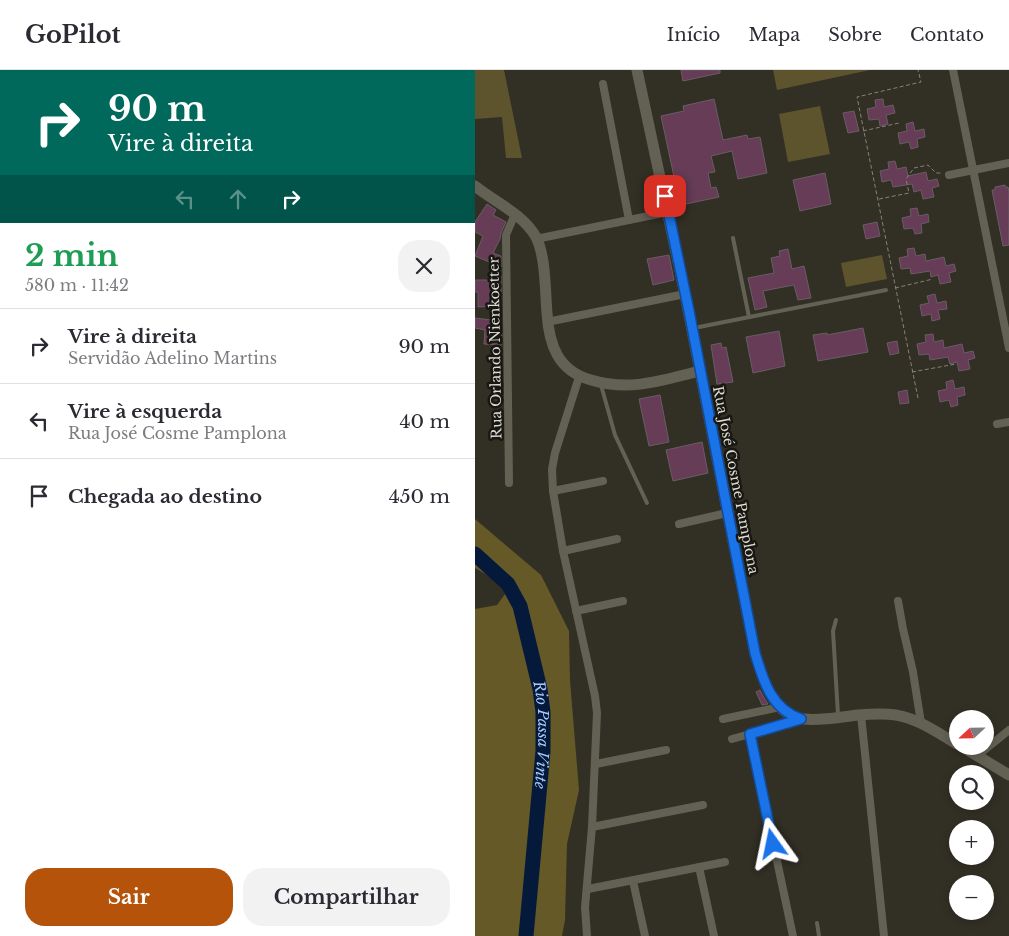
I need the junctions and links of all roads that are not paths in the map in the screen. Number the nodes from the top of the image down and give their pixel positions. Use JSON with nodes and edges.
{"nodes":[{"id":1,"x":637,"y":70,"type":"edge"},
{"id":2,"x":953,"y":70,"type":"edge"},
{"id":3,"x":603,"y":84,"type":"dead end"},
{"id":4,"x":1009,"y":163,"type":"edge"},
{"id":5,"x":973,"y":170,"type":"junction"},
{"id":6,"x":949,"y":175,"type":"road end"},
{"id":7,"x":475,"y":186,"type":"edge"},
{"id":8,"x":668,"y":212,"type":"junction"},
{"id":9,"x":515,"y":214,"type":"junction"},
{"id":10,"x":629,"y":220,"type":"junction"},
{"id":11,"x":733,"y":238,"type":"dead end"},
{"id":12,"x":537,"y":239,"type":"junction"},
{"id":13,"x":886,"y":290,"type":"dead end"},
{"id":14,"x":685,"y":294,"type":"junction"},
{"id":15,"x":749,"y":317,"type":"junction"},
{"id":16,"x":547,"y":322,"type":"junction"},
{"id":17,"x":692,"y":329,"type":"junction"},
{"id":18,"x":1009,"y":348,"type":"edge"},
{"id":19,"x":700,"y":371,"type":"junction"},
{"id":20,"x":579,"y":377,"type":"junction"},
{"id":21,"x":601,"y":383,"type":"junction"},
{"id":22,"x":1009,"y":422,"type":"edge"},
{"id":23,"x":997,"y":424,"type":"dead end"},
{"id":24,"x":603,"y":481,"type":"dead end"},
{"id":25,"x":509,"y":482,"type":"dead end"},
{"id":26,"x":553,"y":491,"type":"junction"},
{"id":27,"x":647,"y":503,"type":"dead end"},
{"id":28,"x":727,"y":513,"type":"junction"},
{"id":29,"x":679,"y":524,"type":"dead end"},
{"id":30,"x":617,"y":539,"type":"dead end"},
{"id":31,"x":563,"y":551,"type":"junction"},
{"id":32,"x":623,"y":601,"type":"dead end"},
{"id":33,"x":898,"y":601,"type":"dead end"},
{"id":34,"x":576,"y":611,"type":"junction"},
{"id":35,"x":836,"y":620,"type":"dead end"},
{"id":36,"x":779,"y":707,"type":"junction"},
{"id":37,"x":861,"y":715,"type":"junction"},
{"id":38,"x":838,"y":717,"type":"junction"},
{"id":39,"x":723,"y":719,"type":"dead end"},
{"id":40,"x":801,"y":719,"type":"junction"},
{"id":41,"x":921,"y":723,"type":"junction"},
{"id":42,"x":1009,"y":730,"type":"edge"},
{"id":43,"x":750,"y":734,"type":"junction"},
{"id":44,"x":732,"y":739,"type":"dead end"},
{"id":45,"x":949,"y":739,"type":"edge"},
{"id":46,"x":666,"y":750,"type":"dead end"},
{"id":47,"x":977,"y":756,"type":"joint"},
{"id":48,"x":596,"y":764,"type":"junction"},
{"id":49,"x":1009,"y":776,"type":"edge"},
{"id":50,"x":703,"y":804,"type":"dead end"},
{"id":51,"x":592,"y":826,"type":"junction"},
{"id":52,"x":725,"y":862,"type":"dead end"},
{"id":53,"x":699,"y":867,"type":"junction"},
{"id":54,"x":633,"y":881,"type":"junction"},
{"id":55,"x":588,"y":889,"type":"junction"},
{"id":56,"x":817,"y":922,"type":"dead end"},
{"id":57,"x":587,"y":936,"type":"edge"},
{"id":58,"x":645,"y":936,"type":"edge"},
{"id":59,"x":714,"y":936,"type":"edge"},
{"id":60,"x":793,"y":936,"type":"edge"},
{"id":61,"x":819,"y":936,"type":"edge"},
{"id":62,"x":884,"y":936,"type":"edge"}],
"edges":[{"from":1,"to":8,"type":"main road","name":"Rua José Cosme Pamplona"},
{"from":2,"to":5,"type":"street"},
{"from":3,"to":10,"type":"street"},
{"from":4,"to":5,"type":"street"},
{"from":5,"to":6,"type":"street"},
{"from":5,"to":18,"type":"street"},
{"from":7,"to":9,"type":"main road"},
{"from":8,"to":10,"type":"street"},
{"from":8,"to":14,"type":"main road","name":"Rua José Cosme Pamplona"},
{"from":9,"to":12,"type":"main road"},
{"from":9,"to":25,"type":"street","name":"Rua Orlando Nienkoetter"},
{"from":10,"to":12,"type":"street"},
{"from":11,"to":15,"type":"lane"},
{"from":12,"to":16,"type":"main road"},
{"from":13,"to":15,"type":"lane"},
{"from":14,"to":16,"type":"street"},
{"from":14,"to":17,"type":"main road","name":"Rua José Cosme Pamplona"},
{"from":15,"to":17,"type":"lane"},
{"from":16,"to":20,"type":"main road"},
{"from":17,"to":19,"type":"main road","name":"Rua José Cosme Pamplona"},
{"from":19,"to":21,"type":"main road"},
{"from":19,"to":28,"type":"main road","name":"Rua José Cosme Pamplona"},
{"from":20,"to":21,"type":"main road"},
{"from":20,"to":26,"type":"street"},
{"from":21,"to":27,"type":"lane"},
{"from":22,"to":23,"type":"street"},
{"from":24,"to":26,"type":"street"},
{"from":26,"to":31,"type":"street"},
{"from":28,"to":29,"type":"street"},
{"from":28,"to":36,"type":"main road","name":"Rua José Cosme Pamplona"},
{"from":30,"to":31,"type":"street"},
{"from":31,"to":34,"type":"street"},
{"from":32,"to":34,"type":"street"},
{"from":33,"to":41,"type":"street"},
{"from":34,"to":48,"type":"street"},
{"from":35,"to":38,"type":"lane"},
{"from":36,"to":39,"type":"street"},
{"from":36,"to":40,"type":"main road"},
{"from":37,"to":38,"type":"main road"},
{"from":37,"to":41,"type":"main road"},
{"from":37,"to":62,"type":"street"},
{"from":38,"to":40,"type":"main road"},
{"from":40,"to":43,"type":"street"},
{"from":41,"to":45,"type":"main road"},
{"from":42,"to":47,"type":"street"},
{"from":43,"to":44,"type":"street"},
{"from":43,"to":60,"type":"street"},
{"from":46,"to":48,"type":"street"},
{"from":47,"to":49,"type":"main road"},
{"from":48,"to":51,"type":"street"},
{"from":50,"to":51,"type":"street"},
{"from":51,"to":55,"type":"street"},
{"from":52,"to":53,"type":"street"},
{"from":53,"to":54,"type":"street"},
{"from":53,"to":59,"type":"street"},
{"from":54,"to":55,"type":"street"},
{"from":54,"to":58,"type":"street"},
{"from":55,"to":57,"type":"street"},
{"from":56,"to":61,"type":"lane"}]}
